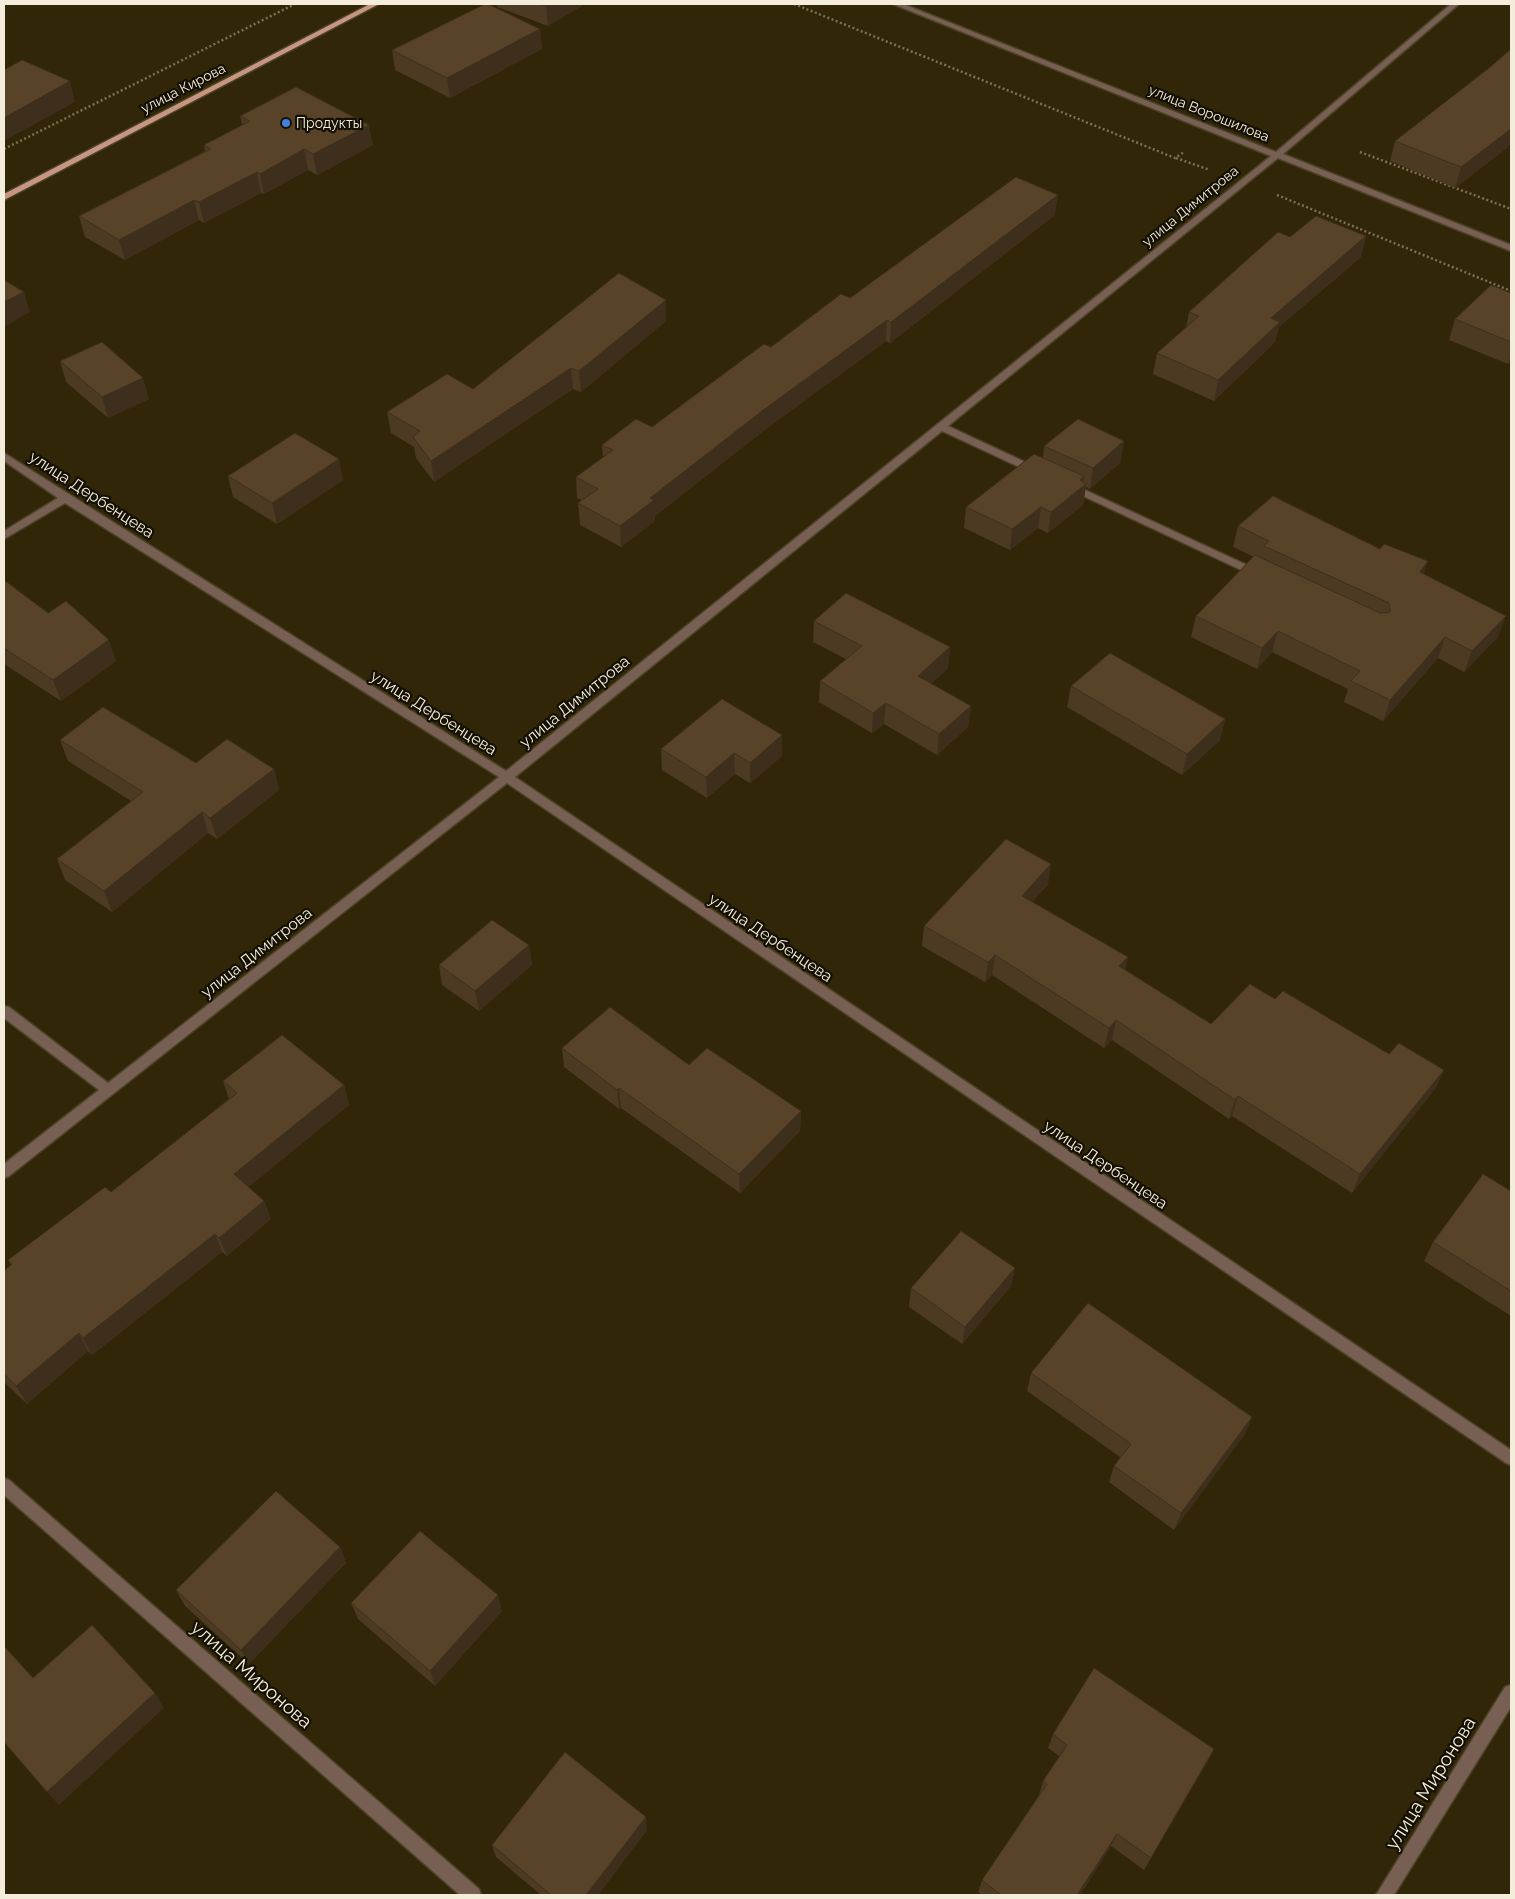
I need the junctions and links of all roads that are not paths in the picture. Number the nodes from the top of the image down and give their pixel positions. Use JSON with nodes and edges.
{"nodes":[{"id":1,"x":375,"y":4,"type":"edge"},
{"id":2,"x":897,"y":4,"type":"edge"},
{"id":3,"x":1455,"y":4,"type":"edge"},
{"id":4,"x":1277,"y":155,"type":"junction"},
{"id":5,"x":4,"y":197,"type":"edge"},
{"id":6,"x":1511,"y":248,"type":"edge"},
{"id":7,"x":941,"y":427,"type":"junction"},
{"id":8,"x":4,"y":456,"type":"edge"},
{"id":9,"x":65,"y":498,"type":"junction"},
{"id":10,"x":4,"y":536,"type":"edge"},
{"id":11,"x":1271,"y":580,"type":"edge"},
{"id":12,"x":507,"y":777,"type":"junction"},
{"id":13,"x":4,"y":1011,"type":"edge"},
{"id":14,"x":108,"y":1090,"type":"junction"},
{"id":15,"x":4,"y":1172,"type":"edge"},
{"id":16,"x":1511,"y":1458,"type":"edge"},
{"id":17,"x":4,"y":1485,"type":"edge"},
{"id":18,"x":1511,"y":1693,"type":"edge"},
{"id":19,"x":473,"y":1895,"type":"edge"},
{"id":20,"x":1384,"y":1895,"type":"edge"}],
"edges":[{"from":1,"to":5,"type":"main road","name":"улица Кирова"},
{"from":2,"to":4,"type":"street","name":"улица Ворошилова"},
{"from":3,"to":4,"type":"street","name":"улица Димитрова"},
{"from":4,"to":6,"type":"street","name":"улица Ворошилова"},
{"from":4,"to":7,"type":"street","name":"улица Димитрова"},
{"from":7,"to":11,"type":"street"},
{"from":7,"to":12,"type":"street","name":"улица Димитрова"},
{"from":8,"to":9,"type":"street","name":"улица Дербенцева"},
{"from":9,"to":10,"type":"street"},
{"from":9,"to":12,"type":"street","name":"улица Дербенцева"},
{"from":12,"to":14,"type":"street","name":"улица Димитрова"},
{"from":12,"to":16,"type":"street","name":"улица Дербенцева"},
{"from":13,"to":14,"type":"street"},
{"from":14,"to":15,"type":"street","name":"улица Димитрова"},
{"from":17,"to":19,"type":"street","name":"улица Миронова"},
{"from":18,"to":20,"type":"street","name":"улица Миронова"}]}
